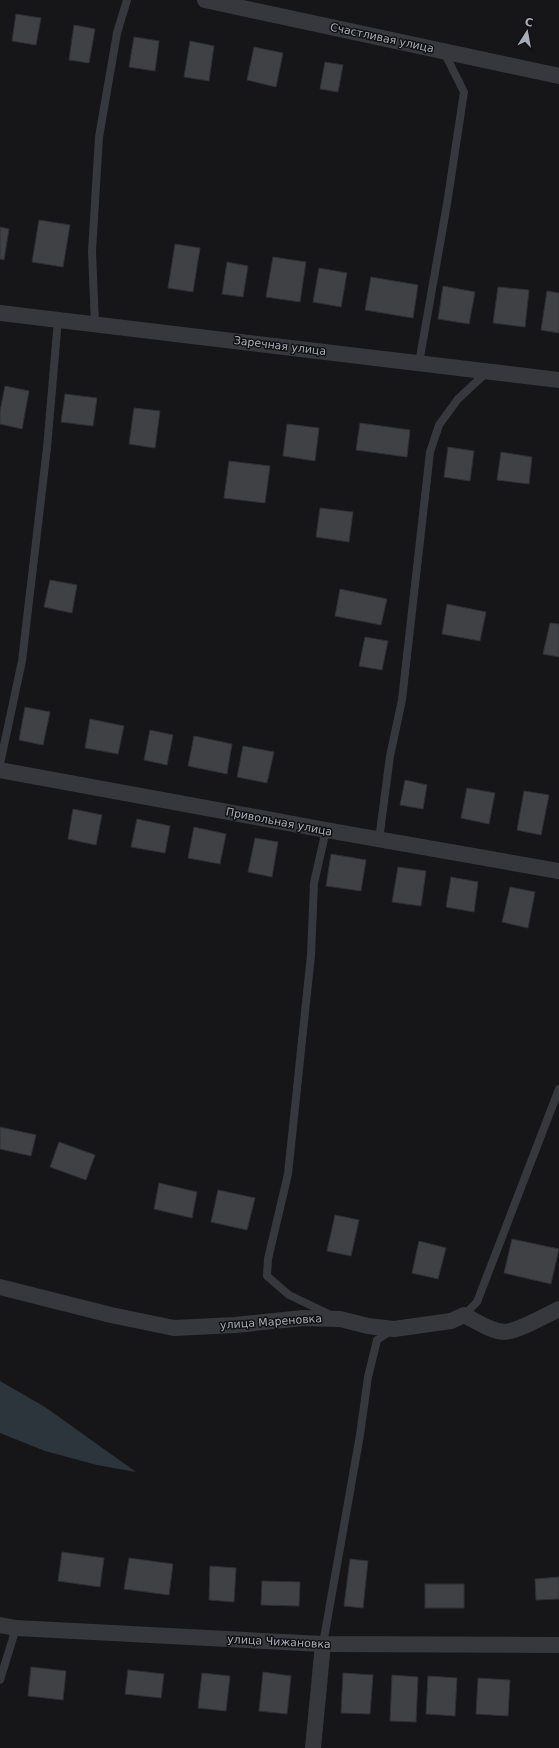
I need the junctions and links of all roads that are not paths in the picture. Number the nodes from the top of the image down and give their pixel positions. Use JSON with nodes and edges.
{"nodes":[{"id":1,"x":127,"y":0,"type":"edge"},
{"id":2,"x":205,"y":0,"type":"edge"},
{"id":3,"x":444,"y":51,"type":"junction"},
{"id":4,"x":559,"y":76,"type":"edge"},
{"id":5,"x":0,"y":313,"type":"edge"},
{"id":6,"x":58,"y":320,"type":"junction"},
{"id":7,"x":95,"y":324,"type":"junction"},
{"id":8,"x":419,"y":363,"type":"junction"},
{"id":9,"x":487,"y":371,"type":"junction"},
{"id":10,"x":559,"y":380,"type":"edge"},
{"id":11,"x":0,"y":764,"type":"edge"},
{"id":12,"x":0,"y":770,"type":"edge"},
{"id":13,"x":326,"y":830,"type":"junction"},
{"id":14,"x":379,"y":840,"type":"junction"},
{"id":15,"x":559,"y":871,"type":"edge"},
{"id":16,"x":559,"y":1089,"type":"edge"},
{"id":17,"x":0,"y":1287,"type":"edge"},
{"id":18,"x":559,"y":1309,"type":"edge"},
{"id":19,"x":464,"y":1315,"type":"junction"},
{"id":20,"x":340,"y":1319,"type":"junction"},
{"id":21,"x":394,"y":1329,"type":"junction"},
{"id":22,"x":0,"y":1625,"type":"edge"},
{"id":23,"x":16,"y":1628,"type":"junction"},
{"id":24,"x":324,"y":1644,"type":"junction"},
{"id":25,"x":559,"y":1645,"type":"edge"},
{"id":26,"x":0,"y":1680,"type":"edge"},
{"id":27,"x":313,"y":1748,"type":"edge"}],
"edges":[{"from":1,"to":7,"type":"lane"},
{"from":2,"to":3,"type":"street","name":"Счастливая улица"},
{"from":3,"to":4,"type":"street","name":"Счастливая улица"},
{"from":3,"to":8,"type":"lane"},
{"from":5,"to":6,"type":"street","name":"Заречная улица"},
{"from":6,"to":7,"type":"street","name":"Заречная улица"},
{"from":6,"to":11,"type":"lane"},
{"from":7,"to":8,"type":"street","name":"Заречная улица"},
{"from":8,"to":9,"type":"street","name":"Заречная улица"},
{"from":9,"to":10,"type":"street","name":"Заречная улица"},
{"from":9,"to":14,"type":"lane"},
{"from":12,"to":13,"type":"street","name":"Привольная улица"},
{"from":13,"to":14,"type":"street","name":"Привольная улица"},
{"from":13,"to":20,"type":"lane"},
{"from":14,"to":15,"type":"street","name":"Привольная улица"},
{"from":16,"to":19,"type":"lane"},
{"from":17,"to":20,"type":"street","name":"улица Мареновка"},
{"from":18,"to":19,"type":"street"},
{"from":19,"to":21,"type":"street","name":"улица Мареновка"},
{"from":20,"to":21,"type":"street","name":"улица Мареновка"},
{"from":21,"to":24,"type":"lane"},
{"from":22,"to":23,"type":"street","name":"улица Чижановка"},
{"from":23,"to":24,"type":"street","name":"улица Чижановка"},
{"from":23,"to":26,"type":"lane"},
{"from":24,"to":25,"type":"street","name":"улица Чижановка"},
{"from":24,"to":27,"type":"street"}]}
